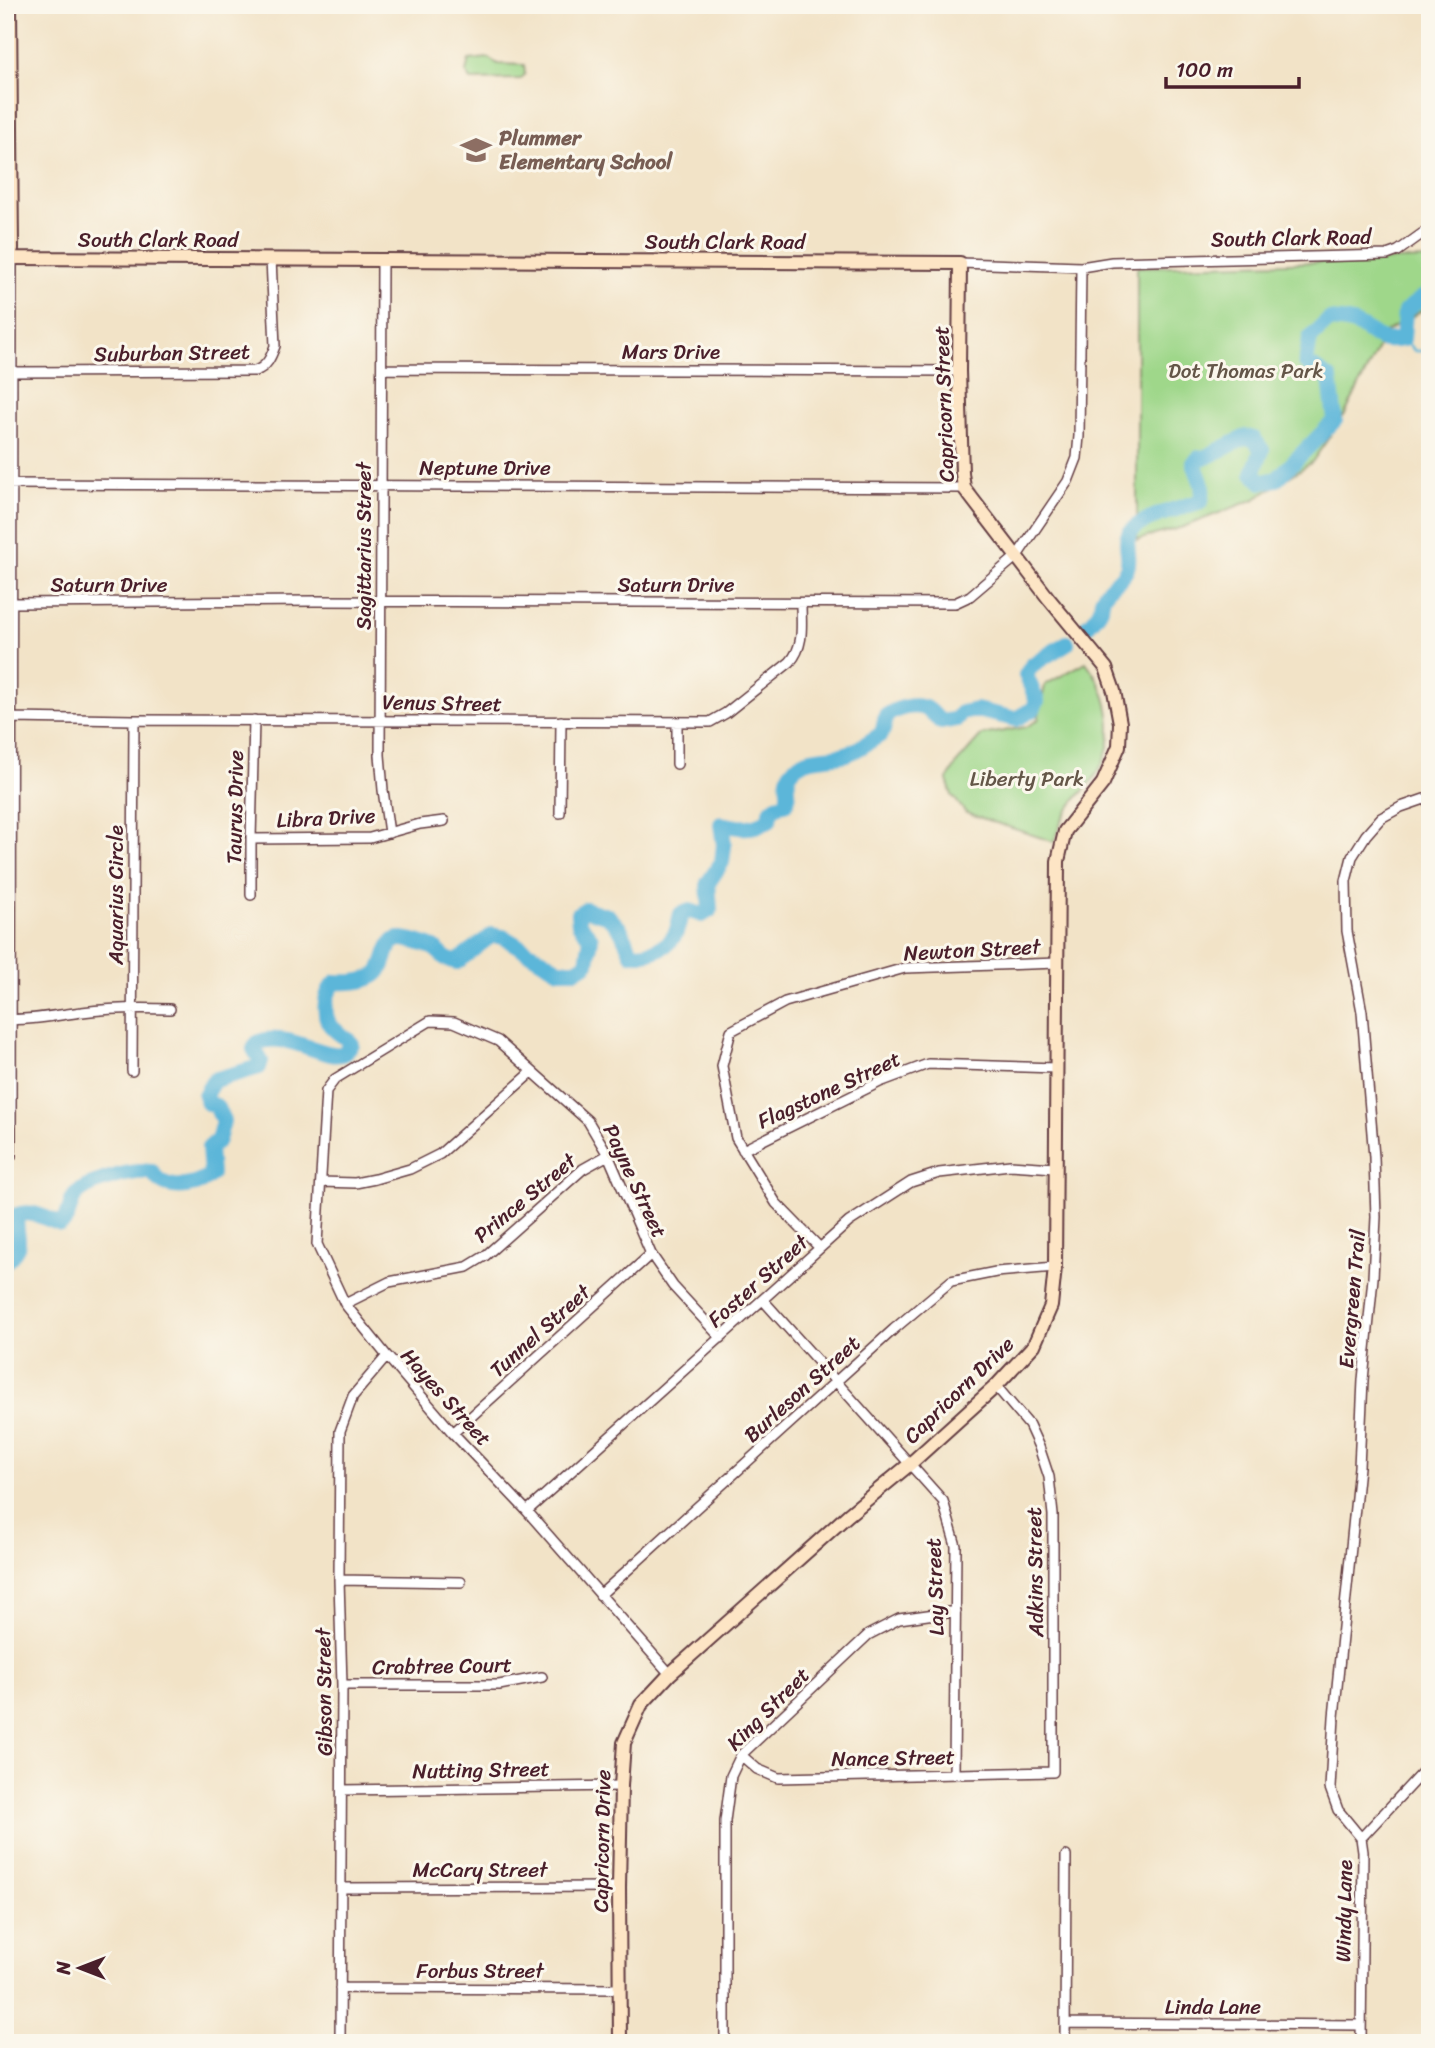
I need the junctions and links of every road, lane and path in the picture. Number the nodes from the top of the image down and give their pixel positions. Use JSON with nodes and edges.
{"nodes":[{"id":1,"x":10,"y":5,"type":"edge"},
{"id":2,"x":1430,"y":228,"type":"edge"},
{"id":3,"x":10,"y":252,"type":"edge"},
{"id":4,"x":271,"y":259,"type":"junction"},
{"id":5,"x":383,"y":260,"type":"junction"},
{"id":6,"x":960,"y":263,"type":"junction"},
{"id":7,"x":1081,"y":267,"type":"junction"},
{"id":8,"x":382,"y":369,"type":"junction"},
{"id":9,"x":959,"y":371,"type":"junction"},
{"id":10,"x":12,"y":372,"type":"junction"},
{"id":11,"x":8,"y":484,"type":"edge"},
{"id":12,"x":382,"y":485,"type":"junction"},
{"id":13,"x":964,"y":488,"type":"junction"},
{"id":14,"x":1017,"y":556,"type":"junction"},
{"id":15,"x":1049,"y":599,"type":"joint"},
{"id":16,"x":381,"y":602,"type":"junction"},
{"id":17,"x":12,"y":603,"type":"junction"},
{"id":18,"x":802,"y":603,"type":"junction"},
{"id":19,"x":12,"y":718,"type":"junction"},
{"id":20,"x":381,"y":719,"type":"junction"},
{"id":21,"x":134,"y":720,"type":"junction"},
{"id":22,"x":254,"y":720,"type":"junction"},
{"id":23,"x":561,"y":721,"type":"junction"},
{"id":24,"x":677,"y":723,"type":"junction"},
{"id":25,"x":677,"y":764,"type":"dead end"},
{"id":26,"x":1430,"y":797,"type":"edge"},
{"id":27,"x":560,"y":813,"type":"dead end"},
{"id":28,"x":444,"y":821,"type":"dead end"},
{"id":29,"x":389,"y":832,"type":"junction"},
{"id":30,"x":250,"y":839,"type":"junction"},
{"id":31,"x":251,"y":895,"type":"dead end"},
{"id":32,"x":1058,"y":963,"type":"junction"},
{"id":33,"x":134,"y":1008,"type":"junction"},
{"id":34,"x":170,"y":1009,"type":"dead end"},
{"id":35,"x":8,"y":1019,"type":"edge"},
{"id":36,"x":1056,"y":1068,"type":"junction"},
{"id":37,"x":132,"y":1071,"type":"dead end"},
{"id":38,"x":532,"y":1072,"type":"junction"},
{"id":39,"x":326,"y":1091,"type":"joint"},
{"id":40,"x":743,"y":1150,"type":"junction"},
{"id":41,"x":11,"y":1156,"type":"dead end"},
{"id":42,"x":608,"y":1156,"type":"junction"},
{"id":43,"x":1055,"y":1168,"type":"junction"},
{"id":44,"x":321,"y":1182,"type":"junction"},
{"id":45,"x":820,"y":1248,"type":"junction"},
{"id":46,"x":651,"y":1254,"type":"junction"},
{"id":47,"x":1055,"y":1268,"type":"junction"},
{"id":48,"x":763,"y":1300,"type":"junction"},
{"id":49,"x":345,"y":1304,"type":"junction"},
{"id":50,"x":721,"y":1338,"type":"junction"},
{"id":51,"x":387,"y":1356,"type":"junction"},
{"id":52,"x":838,"y":1381,"type":"junction"},
{"id":53,"x":996,"y":1387,"type":"junction"},
{"id":54,"x":453,"y":1433,"type":"junction"},
{"id":55,"x":910,"y":1464,"type":"junction"},
{"id":56,"x":527,"y":1511,"type":"junction"},
{"id":57,"x":339,"y":1580,"type":"junction"},
{"id":58,"x":461,"y":1582,"type":"dead end"},
{"id":59,"x":600,"y":1595,"type":"junction"},
{"id":60,"x":956,"y":1611,"type":"junction"},
{"id":61,"x":670,"y":1674,"type":"junction"},
{"id":62,"x":542,"y":1677,"type":"dead end"},
{"id":63,"x":342,"y":1685,"type":"junction"},
{"id":64,"x":741,"y":1755,"type":"junction"},
{"id":65,"x":1430,"y":1764,"type":"edge"},
{"id":66,"x":1053,"y":1772,"type":"joint"},
{"id":67,"x":954,"y":1774,"type":"junction"},
{"id":68,"x":621,"y":1786,"type":"junction"},
{"id":69,"x":342,"y":1790,"type":"junction"},
{"id":70,"x":1361,"y":1838,"type":"junction"},
{"id":71,"x":1066,"y":1856,"type":"dead end"},
{"id":72,"x":619,"y":1887,"type":"junction"},
{"id":73,"x":342,"y":1888,"type":"junction"},
{"id":74,"x":340,"y":1988,"type":"junction"},
{"id":75,"x":620,"y":1989,"type":"junction"},
{"id":76,"x":1065,"y":2024,"type":"junction"},
{"id":77,"x":1361,"y":2025,"type":"junction"},
{"id":78,"x":340,"y":2043,"type":"edge"},
{"id":79,"x":620,"y":2043,"type":"edge"},
{"id":80,"x":725,"y":2043,"type":"edge"},
{"id":81,"x":1065,"y":2043,"type":"edge"},
{"id":82,"x":1361,"y":2043,"type":"edge"}],
"edges":[{"from":1,"to":3,"type":"street"},
{"from":2,"to":7,"type":"street","name":"South Clark Road"},
{"from":3,"to":4,"type":"street","name":"South Clark Road"},
{"from":3,"to":10,"type":"street"},
{"from":4,"to":5,"type":"street","name":"South Clark Road"},
{"from":4,"to":10,"type":"street","name":"Suburban Street"},
{"from":5,"to":6,"type":"street","name":"South Clark Road"},
{"from":5,"to":8,"type":"street","name":"Sagittarius Street"},
{"from":6,"to":7,"type":"street","name":"South Clark Road"},
{"from":6,"to":9,"type":"street","name":"Capricorn Street"},
{"from":7,"to":14,"type":"street","name":"Saturn Drive"},
{"from":8,"to":9,"type":"street","name":"Mars Drive"},
{"from":8,"to":12,"type":"street","name":"Sagittarius Street"},
{"from":9,"to":13,"type":"street","name":"Capricorn Street"},
{"from":10,"to":11,"type":"street"},
{"from":11,"to":12,"type":"street","name":"Neptune Drive"},
{"from":11,"to":17,"type":"street"},
{"from":12,"to":13,"type":"street","name":"Neptune Drive"},
{"from":12,"to":16,"type":"street","name":"Sagittarius Street"},
{"from":13,"to":14,"type":"street","name":"Capricorn Street"},
{"from":14,"to":15,"type":"street","name":"Capricorn Street"},
{"from":14,"to":18,"type":"street","name":"Saturn Drive"},
{"from":15,"to":32,"type":"street","name":"Capricorn Drive"},
{"from":16,"to":17,"type":"street","name":"Saturn Drive"},
{"from":16,"to":18,"type":"street","name":"Saturn Drive"},
{"from":16,"to":20,"type":"street","name":"Sagittarius Street"},
{"from":17,"to":19,"type":"street"},
{"from":18,"to":24,"type":"street","name":"Venus Street"},
{"from":19,"to":21,"type":"street","name":"Venus Street"},
{"from":19,"to":35,"type":"street"},
{"from":20,"to":22,"type":"street","name":"Venus Street"},
{"from":20,"to":23,"type":"street","name":"Venus Street"},
{"from":20,"to":29,"type":"street","name":"Sagittarius Street"},
{"from":21,"to":22,"type":"street","name":"Venus Street"},
{"from":21,"to":33,"type":"street","name":"Aquarius Circle"},
{"from":22,"to":30,"type":"street","name":"Taurus Drive"},
{"from":23,"to":24,"type":"street","name":"Venus Street"},
{"from":23,"to":27,"type":"street"},
{"from":24,"to":25,"type":"street"},
{"from":26,"to":70,"type":"street","name":"Evergreen Trail"},
{"from":28,"to":29,"type":"street","name":"Libra Drive"},
{"from":29,"to":30,"type":"street","name":"Libra Drive"},
{"from":30,"to":31,"type":"street","name":"Taurus Drive"},
{"from":32,"to":36,"type":"street","name":"Capricorn Drive"},
{"from":32,"to":40,"type":"street","name":"Newton Street"},
{"from":33,"to":34,"type":"street"},
{"from":33,"to":35,"type":"street"},
{"from":33,"to":37,"type":"street","name":"Aquarius Circle"},
{"from":35,"to":41,"type":"street"},
{"from":36,"to":40,"type":"street","name":"Flagstone Street"},
{"from":36,"to":43,"type":"street","name":"Capricorn Drive"},
{"from":38,"to":39,"type":"street","name":"Payne Street"},
{"from":38,"to":42,"type":"street","name":"Payne Street"},
{"from":38,"to":44,"type":"street"},
{"from":39,"to":44,"type":"street","name":"Hayes Street"},
{"from":40,"to":45,"type":"street"},
{"from":42,"to":46,"type":"street","name":"Payne Street"},
{"from":42,"to":49,"type":"street","name":"Prince Street"},
{"from":43,"to":45,"type":"street","name":"Foster Street"},
{"from":43,"to":47,"type":"street","name":"Capricorn Drive"},
{"from":44,"to":49,"type":"street","name":"Hayes Street"},
{"from":45,"to":48,"type":"street","name":"Foster Street"},
{"from":46,"to":50,"type":"street","name":"Payne Street"},
{"from":46,"to":54,"type":"street","name":"Tunnel Street"},
{"from":47,"to":52,"type":"street","name":"Burleson Street"},
{"from":47,"to":53,"type":"street","name":"Capricorn Drive"},
{"from":48,"to":50,"type":"street","name":"Foster Street"},
{"from":48,"to":52,"type":"street","name":"Lay Street"},
{"from":49,"to":51,"type":"street","name":"Hayes Street"},
{"from":50,"to":56,"type":"street","name":"Foster Street"},
{"from":51,"to":54,"type":"street","name":"Hayes Street"},
{"from":51,"to":57,"type":"street","name":"Gibson Street"},
{"from":52,"to":55,"type":"street","name":"Lay Street"},
{"from":52,"to":59,"type":"street","name":"Burleson Street"},
{"from":53,"to":55,"type":"street","name":"Capricorn Drive"},
{"from":53,"to":66,"type":"street","name":"Adkins Street"},
{"from":54,"to":56,"type":"street","name":"Hayes Street"},
{"from":55,"to":60,"type":"street","name":"Lay Street"},
{"from":55,"to":61,"type":"street","name":"Capricorn Drive"},
{"from":56,"to":59,"type":"street","name":"Hayes Street"},
{"from":57,"to":58,"type":"street"},
{"from":57,"to":63,"type":"street","name":"Gibson Street"},
{"from":59,"to":61,"type":"street","name":"Hayes Street"},
{"from":60,"to":64,"type":"street","name":"King Street"},
{"from":60,"to":67,"type":"street","name":"Lay Street"},
{"from":61,"to":68,"type":"street","name":"Capricorn Drive"},
{"from":62,"to":63,"type":"street","name":"Crabtree Court"},
{"from":63,"to":69,"type":"street","name":"Gibson Street"},
{"from":64,"to":67,"type":"street","name":"Nance Street"},
{"from":64,"to":80,"type":"street","name":"King Street"},
{"from":65,"to":70,"type":"street","name":"Windy Lane"},
{"from":66,"to":67,"type":"street","name":"Nance Street"},
{"from":68,"to":69,"type":"street","name":"Nutting Street"},
{"from":68,"to":72,"type":"street","name":"Capricorn Drive"},
{"from":69,"to":73,"type":"street","name":"Gibson Street"},
{"from":70,"to":77,"type":"street","name":"Windy Lane"},
{"from":71,"to":76,"type":"street"},
{"from":72,"to":73,"type":"street","name":"McCary Street"},
{"from":72,"to":75,"type":"street","name":"Capricorn Drive"},
{"from":73,"to":74,"type":"street","name":"Gibson Street"},
{"from":74,"to":75,"type":"street","name":"Forbus Street"},
{"from":74,"to":78,"type":"street","name":"Gibson Street"},
{"from":75,"to":79,"type":"street","name":"Capricorn Drive"},
{"from":76,"to":77,"type":"street","name":"Linda Lane"},
{"from":76,"to":81,"type":"street"},
{"from":77,"to":82,"type":"street","name":"Windy Lane"}]}
